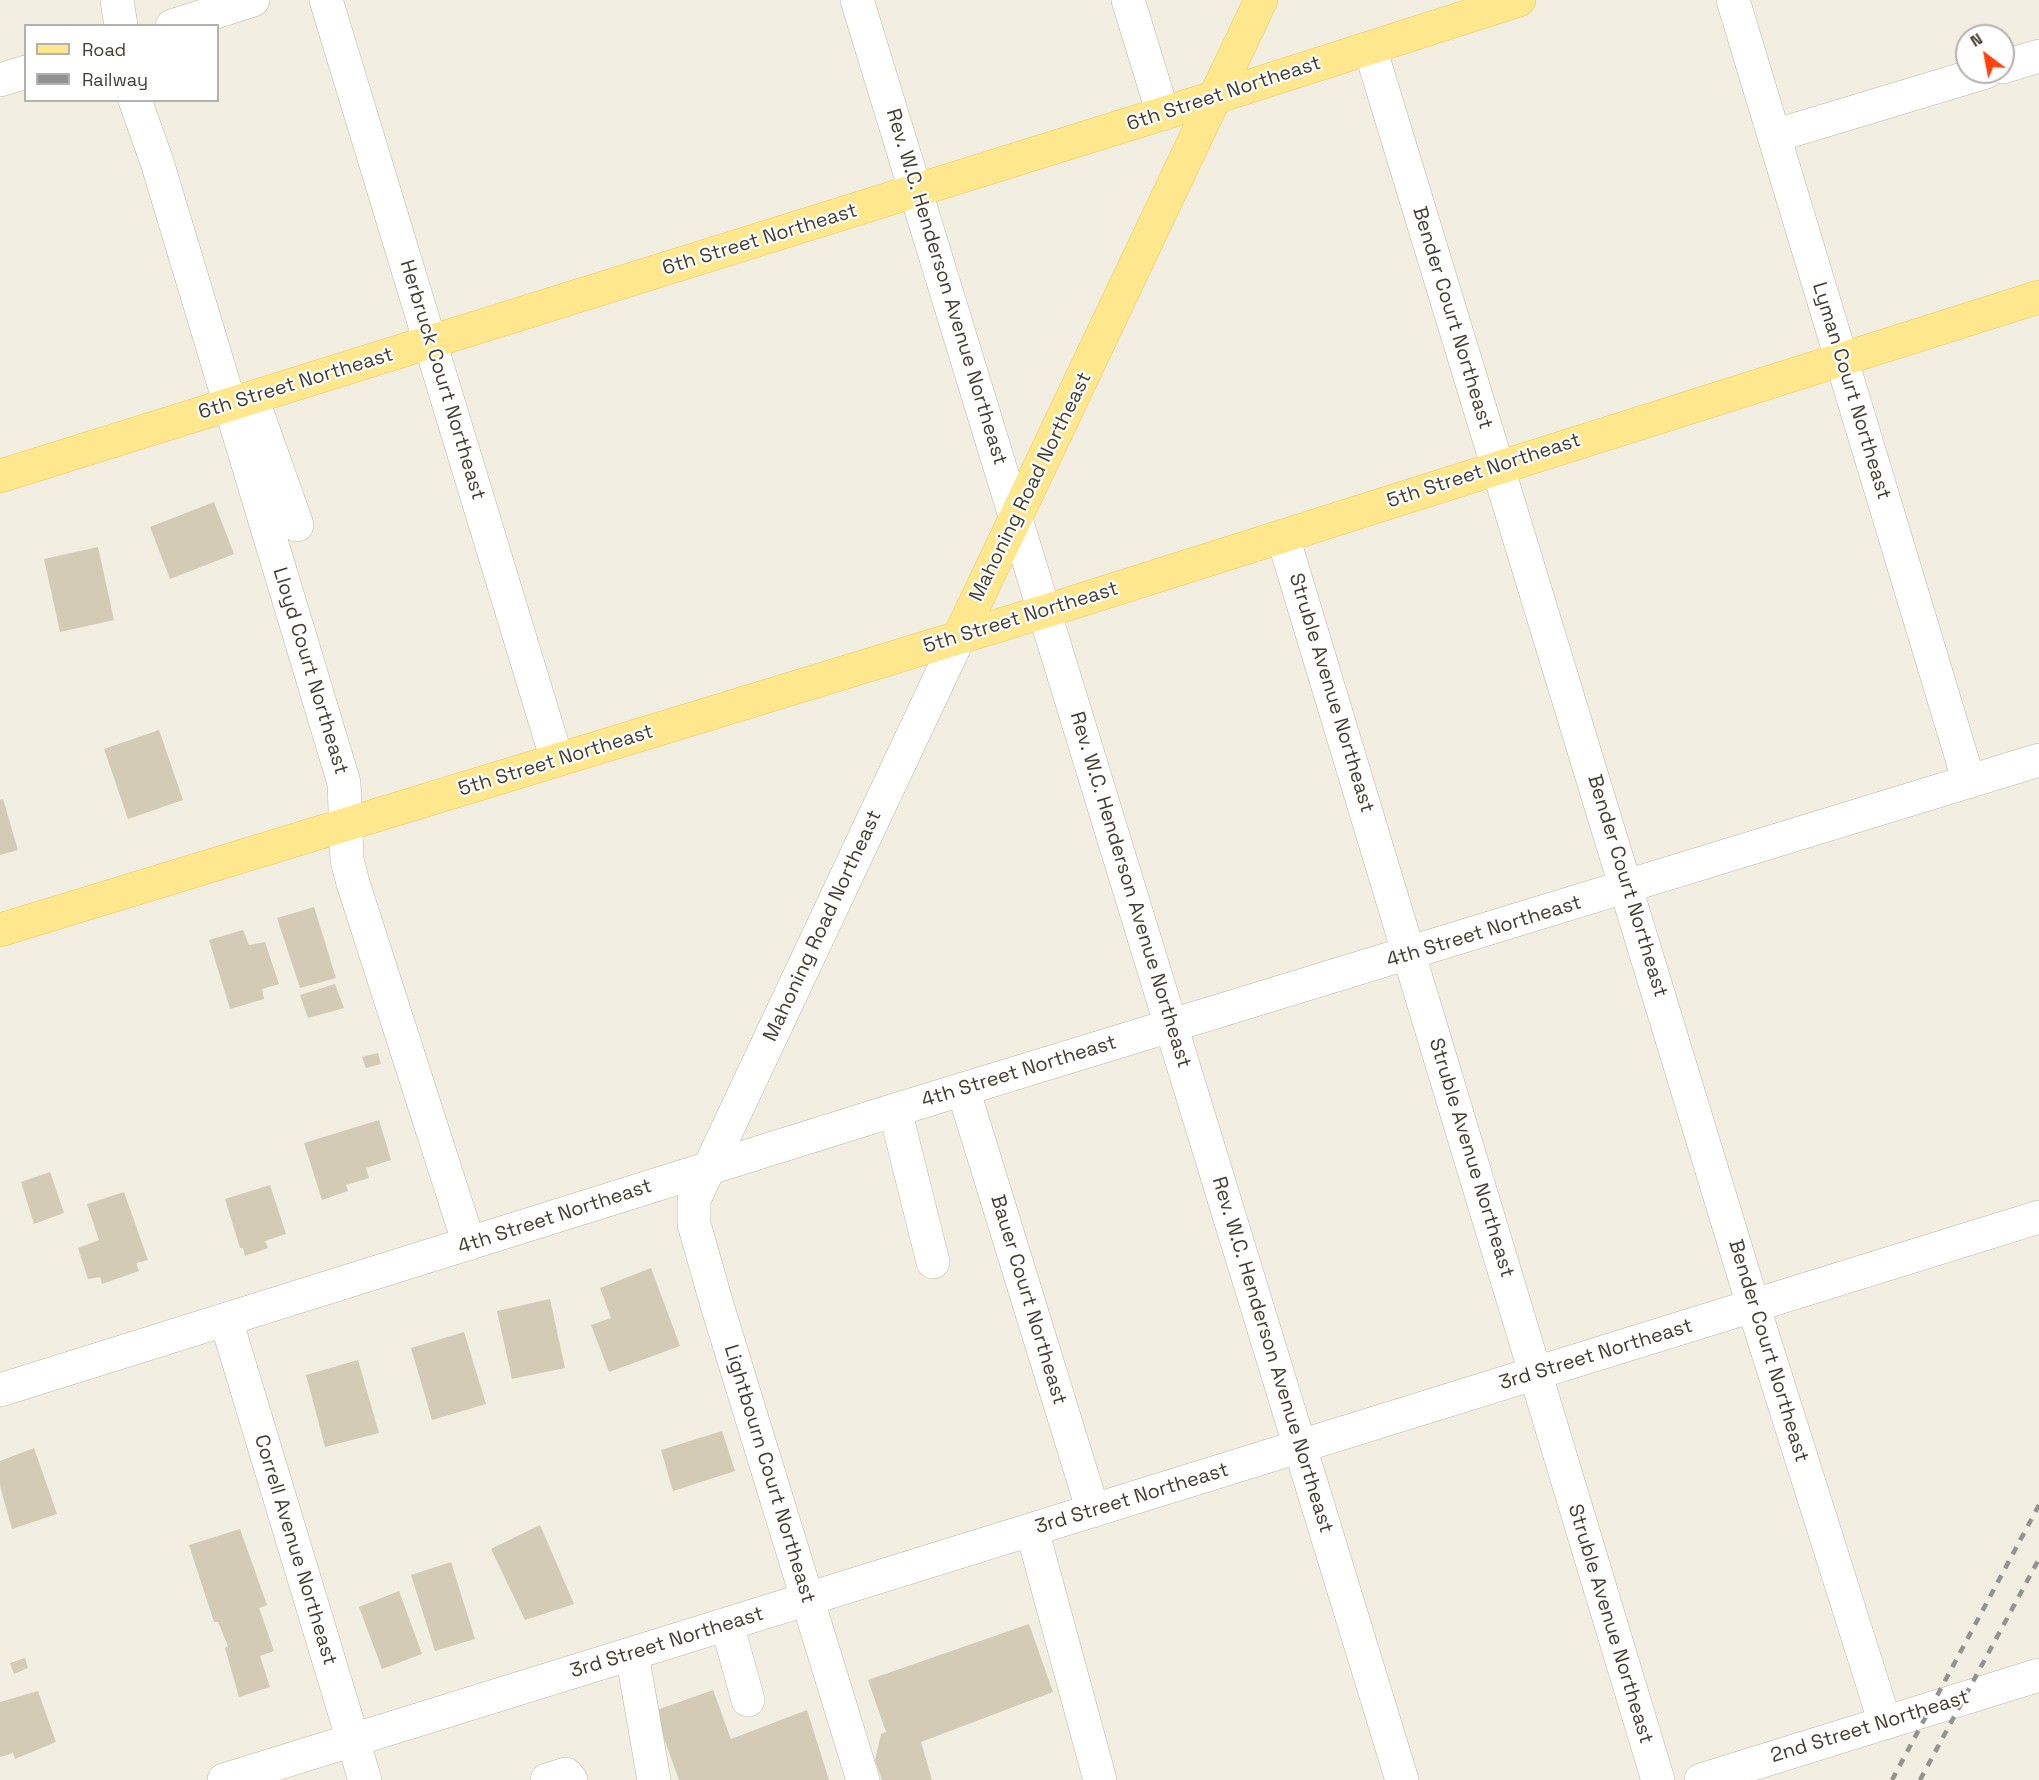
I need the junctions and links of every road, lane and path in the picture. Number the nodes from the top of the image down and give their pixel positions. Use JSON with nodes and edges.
{"nodes":[{"id":1,"x":117,"y":0,"type":"edge"},
{"id":2,"x":253,"y":0,"type":"edge"},
{"id":3,"x":326,"y":0,"type":"edge"},
{"id":4,"x":857,"y":0,"type":"edge"},
{"id":5,"x":1128,"y":0,"type":"edge"},
{"id":6,"x":1261,"y":0,"type":"edge"},
{"id":7,"x":1519,"y":0,"type":"edge"},
{"id":8,"x":1733,"y":0,"type":"edge"},
{"id":9,"x":121,"y":24,"type":"edge"},
{"id":10,"x":178,"y":24,"type":"edge"},
{"id":11,"x":1371,"y":48,"type":"junction"},
{"id":12,"x":2039,"y":56,"type":"edge"},
{"id":13,"x":2015,"y":63,"type":"edge"},
{"id":14,"x":24,"y":73,"type":"edge"},
{"id":15,"x":0,"y":80,"type":"edge"},
{"id":16,"x":1955,"y":81,"type":"edge"},
{"id":17,"x":1216,"y":97,"type":"junction"},
{"id":18,"x":136,"y":102,"type":"edge"},
{"id":19,"x":1163,"y":114,"type":"junction"},
{"id":20,"x":1774,"y":136,"type":"junction"},
{"id":21,"x":917,"y":191,"type":"junction"},
{"id":22,"x":2039,"y":297,"type":"edge"},
{"id":23,"x":429,"y":342,"type":"junction"},
{"id":24,"x":1841,"y":358,"type":"junction"},
{"id":25,"x":241,"y":401,"type":"junction"},
{"id":26,"x":1497,"y":467,"type":"junction"},
{"id":27,"x":0,"y":476,"type":"edge"},
{"id":28,"x":1016,"y":517,"type":"junction"},
{"id":29,"x":297,"y":525,"type":"dead end"},
{"id":30,"x":1283,"y":537,"type":"junction"},
{"id":31,"x":1046,"y":611,"type":"junction"},
{"id":32,"x":959,"y":637,"type":"junction"},
{"id":33,"x":557,"y":760,"type":"junction"},
{"id":34,"x":2039,"y":760,"type":"edge"},
{"id":35,"x":1969,"y":782,"type":"junction"},
{"id":36,"x":345,"y":827,"type":"junction"},
{"id":37,"x":1628,"y":888,"type":"junction"},
{"id":38,"x":0,"y":930,"type":"edge"},
{"id":39,"x":1410,"y":954,"type":"junction"},
{"id":40,"x":1171,"y":1026,"type":"junction"},
{"id":41,"x":963,"y":1089,"type":"junction"},
{"id":42,"x":895,"y":1110,"type":"junction"},
{"id":43,"x":708,"y":1169,"type":"junction"},
{"id":44,"x":2039,"y":1217,"type":"edge"},
{"id":45,"x":469,"y":1244,"type":"junction"},
{"id":46,"x":933,"y":1262,"type":"dead end"},
{"id":47,"x":1753,"y":1305,"type":"junction"},
{"id":48,"x":226,"y":1320,"type":"junction"},
{"id":49,"x":1536,"y":1374,"type":"junction"},
{"id":50,"x":0,"y":1390,"type":"edge"},
{"id":51,"x":1300,"y":1447,"type":"junction"},
{"id":52,"x":1093,"y":1511,"type":"junction"},
{"id":53,"x":1032,"y":1530,"type":"junction"},
{"id":54,"x":808,"y":1599,"type":"junction"},
{"id":55,"x":727,"y":1624,"type":"junction"},
{"id":56,"x":632,"y":1654,"type":"junction"},
{"id":57,"x":2039,"y":1675,"type":"edge"},
{"id":58,"x":748,"y":1700,"type":"dead end"},
{"id":59,"x":1885,"y":1723,"type":"junction"},
{"id":60,"x":352,"y":1740,"type":"junction"},
{"id":61,"x":224,"y":1780,"type":"edge"},
{"id":62,"x":364,"y":1780,"type":"edge"},
{"id":63,"x":547,"y":1780,"type":"edge"},
{"id":64,"x":571,"y":1780,"type":"edge"},
{"id":65,"x":654,"y":1780,"type":"edge"},
{"id":66,"x":863,"y":1780,"type":"edge"},
{"id":67,"x":1100,"y":1780,"type":"edge"},
{"id":68,"x":1402,"y":1780,"type":"edge"},
{"id":69,"x":1658,"y":1780,"type":"edge"},
{"id":70,"x":1701,"y":1780,"type":"edge"}],
"edges":[{"from":1,"to":9,"type":"street"},
{"from":2,"to":10,"type":"street"},
{"from":3,"to":23,"type":"street","name":"Herbruck Court Northeast"},
{"from":4,"to":21,"type":"street","name":"Rev. W.C. Henderson Avenue Northeast"},
{"from":5,"to":19,"type":"street"},
{"from":6,"to":17,"type":"main road","name":"Mahoning Road Northeast"},
{"from":7,"to":11,"type":"main road","name":"6th Street Northeast"},
{"from":8,"to":20,"type":"street","name":"Lyman Court Northeast"},
{"from":11,"to":17,"type":"main road","name":"6th Street Northeast"},
{"from":11,"to":26,"type":"street","name":"Bender Court Northeast"},
{"from":12,"to":13,"type":"street"},
{"from":14,"to":15,"type":"street"},
{"from":16,"to":20,"type":"street"},
{"from":17,"to":19,"type":"main road","name":"6th Street Northeast"},
{"from":17,"to":28,"type":"main road","name":"Mahoning Road Northeast"},
{"from":18,"to":25,"type":"street","name":"Lloyd Court Northeast"},
{"from":19,"to":21,"type":"main road","name":"6th Street Northeast"},
{"from":20,"to":24,"type":"street","name":"Lyman Court Northeast"},
{"from":21,"to":23,"type":"main road","name":"6th Street Northeast"},
{"from":21,"to":28,"type":"street","name":"Rev. W.C. Henderson Avenue Northeast"},
{"from":22,"to":24,"type":"main road","name":"5th Street Northeast"},
{"from":23,"to":25,"type":"main road","name":"6th Street Northeast"},
{"from":23,"to":33,"type":"street","name":"Herbruck Court Northeast"},
{"from":24,"to":26,"type":"main road","name":"5th Street Northeast"},
{"from":24,"to":35,"type":"street","name":"Lyman Court Northeast"},
{"from":25,"to":27,"type":"main road","name":"6th Street Northeast"},
{"from":25,"to":29,"type":"street"},
{"from":25,"to":36,"type":"street","name":"Lloyd Court Northeast"},
{"from":26,"to":30,"type":"main road","name":"5th Street Northeast"},
{"from":26,"to":37,"type":"street","name":"Bender Court Northeast"},
{"from":28,"to":31,"type":"street","name":"Rev. W.C. Henderson Avenue Northeast"},
{"from":28,"to":32,"type":"main road","name":"Mahoning Road Northeast"},
{"from":30,"to":31,"type":"main road","name":"5th Street Northeast"},
{"from":30,"to":39,"type":"street","name":"Struble Avenue Northeast"},
{"from":31,"to":32,"type":"main road","name":"5th Street Northeast"},
{"from":31,"to":40,"type":"street","name":"Rev. W.C. Henderson Avenue Northeast"},
{"from":32,"to":33,"type":"main road","name":"5th Street Northeast"},
{"from":32,"to":43,"type":"street","name":"Mahoning Road Northeast"},
{"from":33,"to":36,"type":"main road","name":"5th Street Northeast"},
{"from":34,"to":35,"type":"street","name":"4th Street Northeast"},
{"from":35,"to":37,"type":"street","name":"4th Street Northeast"},
{"from":36,"to":38,"type":"main road","name":"5th Street Northeast"},
{"from":36,"to":45,"type":"street","name":"Lloyd Court Northeast"},
{"from":37,"to":39,"type":"street","name":"4th Street Northeast"},
{"from":37,"to":47,"type":"street","name":"Bender Court Northeast"},
{"from":39,"to":40,"type":"street","name":"4th Street Northeast"},
{"from":39,"to":49,"type":"street","name":"Struble Avenue Northeast"},
{"from":40,"to":41,"type":"street","name":"4th Street Northeast"},
{"from":40,"to":51,"type":"street","name":"Rev. W.C. Henderson Avenue Northeast"},
{"from":41,"to":42,"type":"street","name":"4th Street Northeast"},
{"from":41,"to":52,"type":"street","name":"Bauer Court Northeast"},
{"from":42,"to":43,"type":"street","name":"4th Street Northeast"},
{"from":42,"to":46,"type":"street"},
{"from":43,"to":45,"type":"street","name":"4th Street Northeast"},
{"from":43,"to":54,"type":"street","name":"Lightbourn Court Northeast"},
{"from":44,"to":47,"type":"street","name":"3rd Street Northeast"},
{"from":45,"to":48,"type":"street","name":"4th Street Northeast"},
{"from":47,"to":49,"type":"street","name":"3rd Street Northeast"},
{"from":47,"to":59,"type":"street","name":"Bender Court Northeast"},
{"from":48,"to":50,"type":"street","name":"4th Street Northeast"},
{"from":48,"to":60,"type":"street","name":"Correll Avenue Northeast"},
{"from":49,"to":51,"type":"street","name":"3rd Street Northeast"},
{"from":49,"to":69,"type":"street","name":"Struble Avenue Northeast"},
{"from":51,"to":52,"type":"street","name":"3rd Street Northeast"},
{"from":51,"to":68,"type":"street","name":"Rev. W.C. Henderson Avenue Northeast"},
{"from":52,"to":53,"type":"street","name":"3rd Street Northeast"},
{"from":53,"to":54,"type":"street","name":"3rd Street Northeast"},
{"from":53,"to":67,"type":"street"},
{"from":54,"to":55,"type":"street","name":"3rd Street Northeast"},
{"from":54,"to":66,"type":"street","name":"Lightbourn Court Northeast"},
{"from":55,"to":56,"type":"street","name":"3rd Street Northeast"},
{"from":55,"to":58,"type":"street"},
{"from":56,"to":60,"type":"street","name":"3rd Street Northeast"},
{"from":56,"to":65,"type":"street"},
{"from":57,"to":59,"type":"street","name":"2nd Street Northeast"},
{"from":59,"to":70,"type":"street","name":"2nd Street Northeast"},
{"from":60,"to":61,"type":"street","name":"3rd Street Northeast"},
{"from":60,"to":62,"type":"street","name":"Correll Avenue Northeast"},
{"from":63,"to":64,"type":"street"}]}
